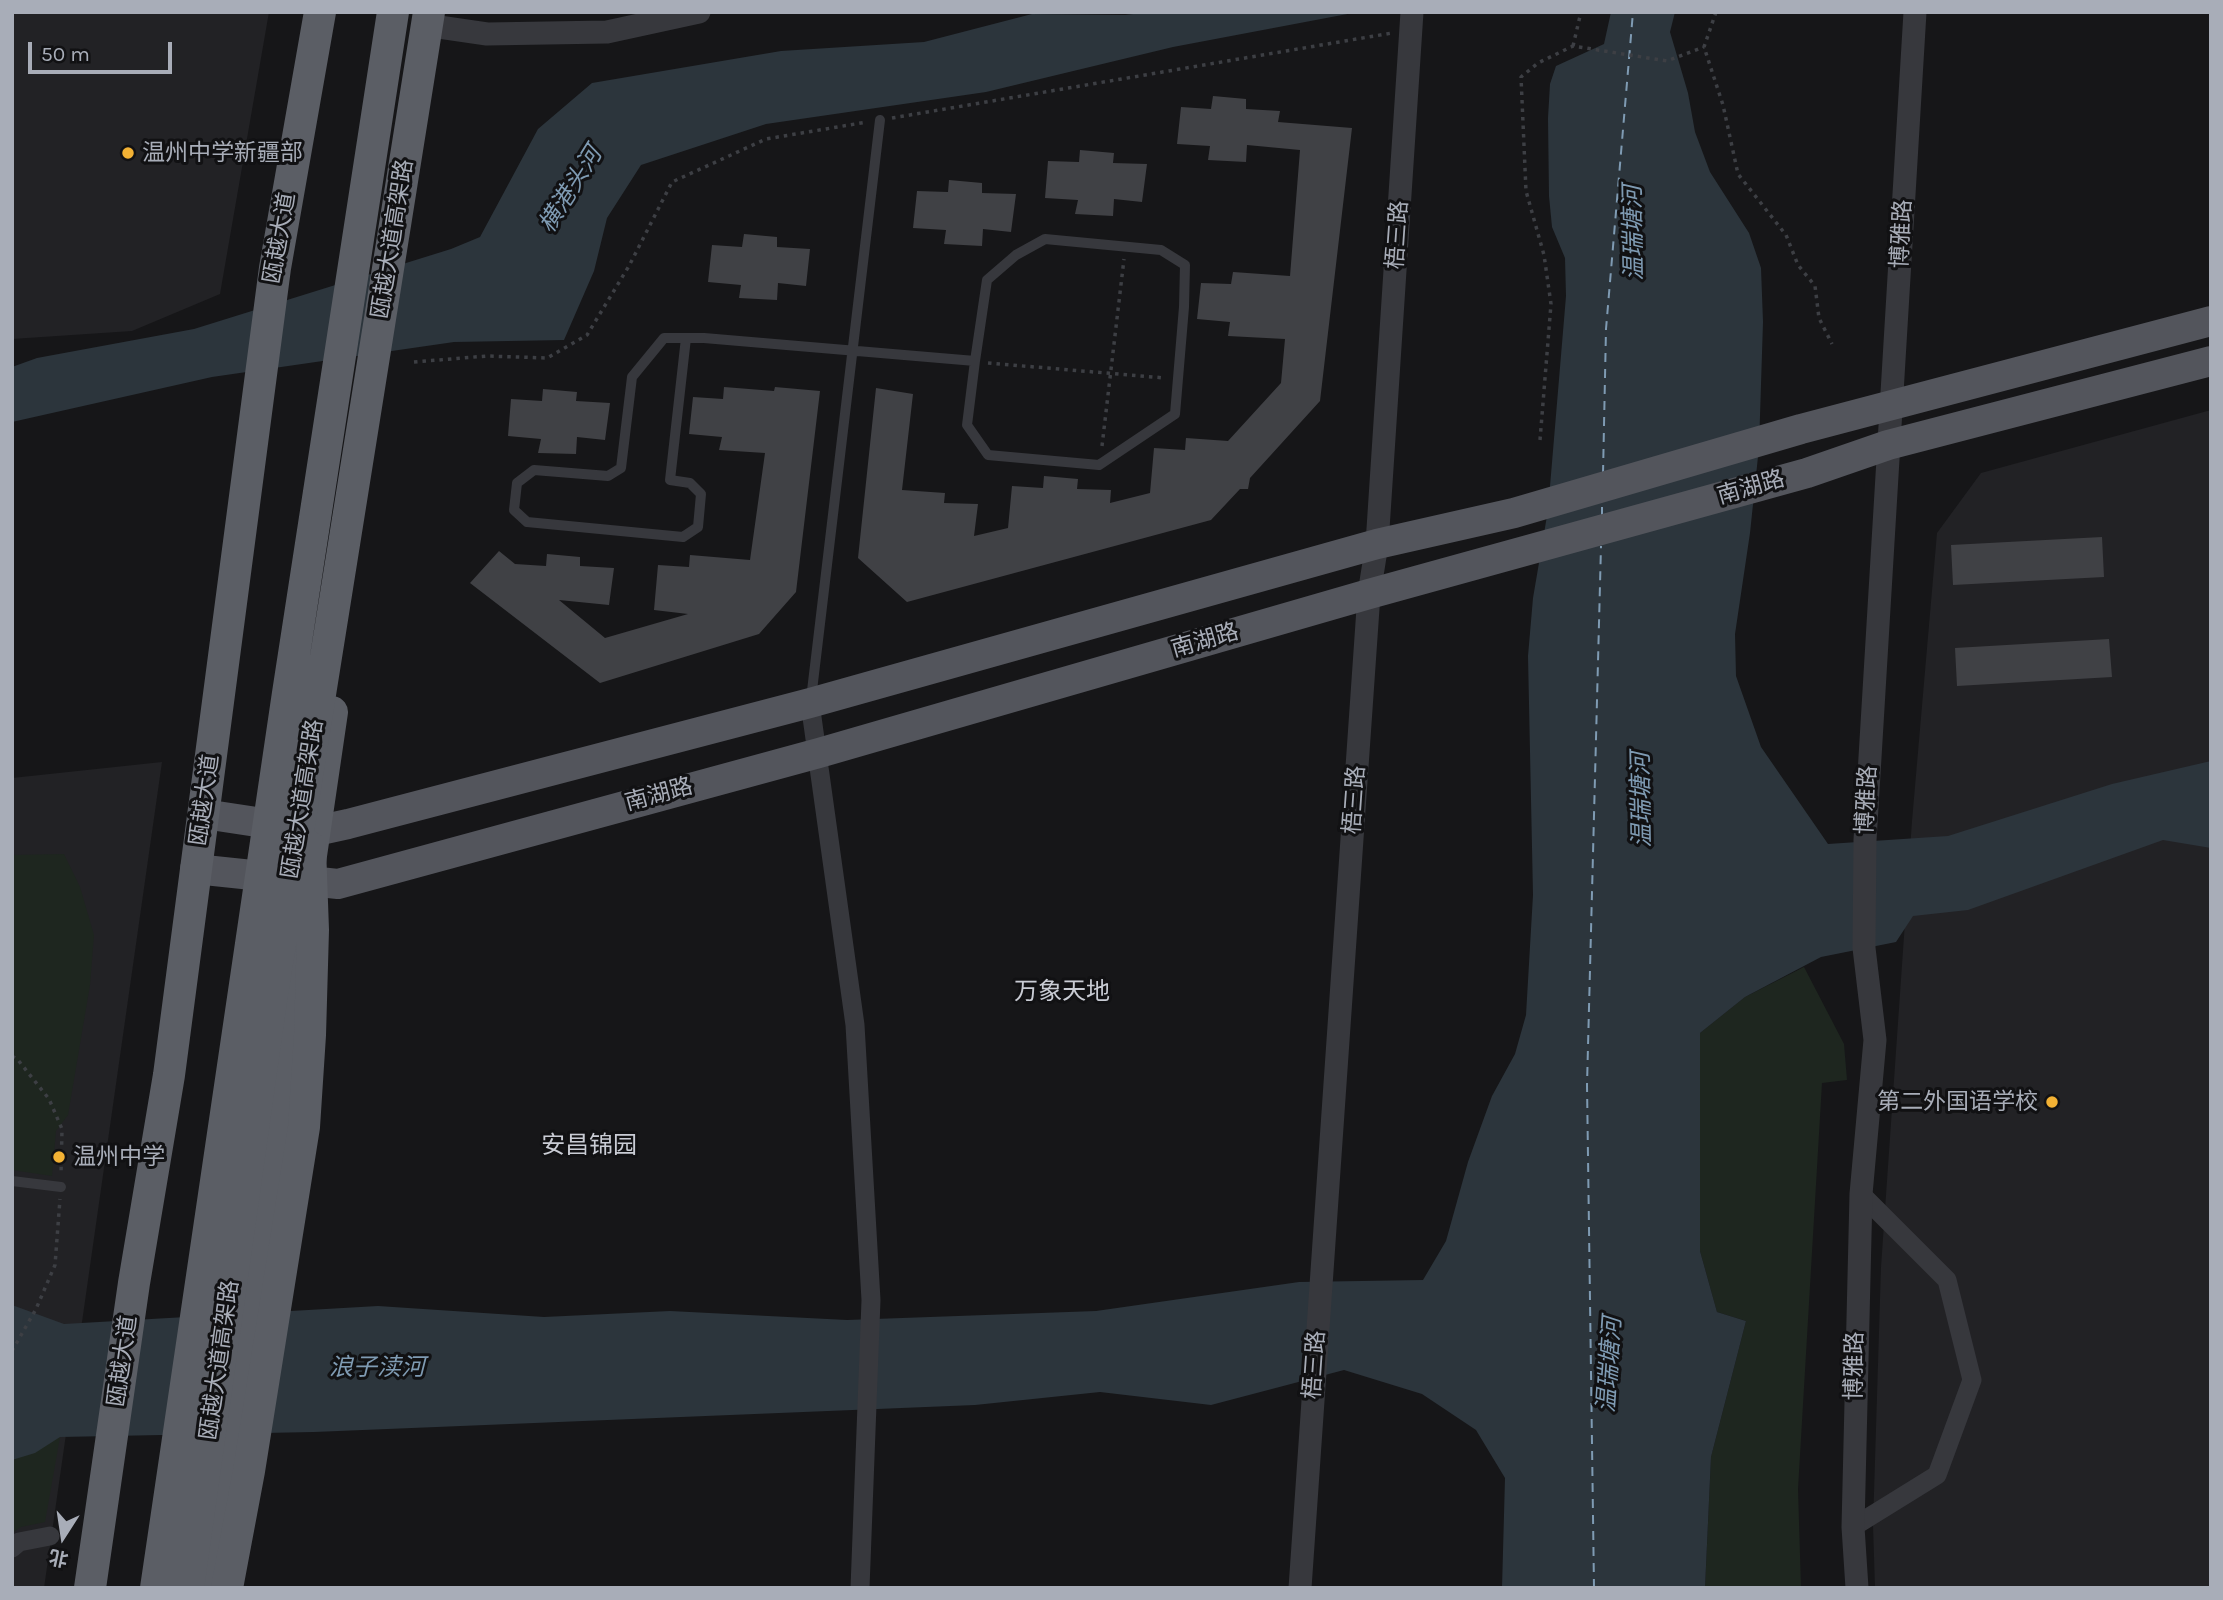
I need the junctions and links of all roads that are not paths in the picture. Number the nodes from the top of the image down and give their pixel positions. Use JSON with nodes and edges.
{"nodes":[{"id":1,"x":320,"y":12,"type":"edge"},
{"id":2,"x":394,"y":12,"type":"edge"},
{"id":3,"x":699,"y":12,"type":"edge"},
{"id":4,"x":1915,"y":12,"type":"edge"},
{"id":5,"x":431,"y":17,"type":"edge"},
{"id":6,"x":1412,"y":21,"type":"edge"},
{"id":7,"x":880,"y":120,"type":"dead end"},
{"id":8,"x":2211,"y":321,"type":"edge"},
{"id":9,"x":686,"y":338,"type":"junction"},
{"id":10,"x":853,"y":350,"type":"junction"},
{"id":11,"x":975,"y":361,"type":"junction"},
{"id":12,"x":2211,"y":361,"type":"edge"},
{"id":13,"x":1892,"y":406,"type":"junction"},
{"id":14,"x":1888,"y":445,"type":"junction"},
{"id":15,"x":1377,"y":544,"type":"junction"},
{"id":16,"x":1369,"y":594,"type":"junction"},
{"id":17,"x":810,"y":703,"type":"junction"},
{"id":18,"x":819,"y":752,"type":"junction"},
{"id":19,"x":307,"y":776,"type":"junction"},
{"id":20,"x":204,"y":814,"type":"junction"},
{"id":21,"x":316,"y":831,"type":"junction"},
{"id":22,"x":195,"y":869,"type":"junction"},
{"id":23,"x":307,"y":880,"type":"junction"},
{"id":24,"x":12,"y":1181,"type":"edge"},
{"id":25,"x":61,"y":1186,"type":"dead end"},
{"id":26,"x":1861,"y":1194,"type":"junction"},
{"id":27,"x":1853,"y":1527,"type":"junction"},
{"id":28,"x":50,"y":1536,"type":"dead end"},
{"id":29,"x":12,"y":1548,"type":"edge"},
{"id":30,"x":90,"y":1588,"type":"edge"},
{"id":31,"x":156,"y":1588,"type":"edge"},
{"id":32,"x":188,"y":1588,"type":"edge"},
{"id":33,"x":212,"y":1588,"type":"edge"},
{"id":34,"x":228,"y":1588,"type":"edge"},
{"id":35,"x":860,"y":1588,"type":"edge"},
{"id":36,"x":1300,"y":1588,"type":"edge"},
{"id":37,"x":1857,"y":1588,"type":"edge"}],
"edges":[{"from":1,"to":20,"type":"highway","name":"瓯越大道"},
{"from":2,"to":31,"type":"highway","name":"瓯越大道高架路","bridge":true},
{"from":3,"to":5,"type":"street"},
{"from":4,"to":13,"type":"street","name":"博雅路"},
{"from":5,"to":19,"type":"highway","name":"瓯越大道高架路","bridge":true},
{"from":5,"to":21,"type":"highway"},
{"from":6,"to":15,"type":"street","name":"梧三路"},
{"from":7,"to":10,"type":"lane"},
{"from":8,"to":13,"type":"main road","name":"南湖路"},
{"from":9,"to":9,"type":"lane"},
{"from":9,"to":10,"type":"lane"},
{"from":10,"to":11,"type":"lane"},
{"from":10,"to":17,"type":"lane"},
{"from":11,"to":11,"type":"lane"},
{"from":12,"to":14,"type":"main road","name":"南湖路"},
{"from":13,"to":14,"type":"street","name":"博雅路"},
{"from":13,"to":15,"type":"main road","name":"南湖路"},
{"from":14,"to":16,"type":"main road","name":"南湖路"},
{"from":14,"to":26,"type":"street","name":"博雅路"},
{"from":15,"to":16,"type":"street","name":"梧三路"},
{"from":15,"to":17,"type":"main road","name":"南湖路"},
{"from":16,"to":18,"type":"main road","name":"南湖路"},
{"from":16,"to":36,"type":"street","name":"梧三路"},
{"from":17,"to":18,"type":"street"},
{"from":17,"to":21,"type":"main road","name":"南湖路"},
{"from":18,"to":23,"type":"main road","name":"南湖路"},
{"from":18,"to":35,"type":"street"},
{"from":19,"to":32,"type":"highway","name":"瓯越大道高架路","bridge":true},
{"from":19,"to":34,"type":"highway","bridge":true},
{"from":20,"to":21,"type":"main road","name":"南湖路"},
{"from":20,"to":22,"type":"highway","name":"瓯越大道"},
{"from":21,"to":23,"type":"highway"},
{"from":22,"to":23,"type":"main road","name":"南湖路"},
{"from":22,"to":30,"type":"highway","name":"瓯越大道"},
{"from":23,"to":33,"type":"highway"},
{"from":24,"to":25,"type":"lane"},
{"from":26,"to":27,"type":"street","name":"博雅路"},
{"from":26,"to":27,"type":"street"},
{"from":27,"to":37,"type":"street","name":"博雅路"},
{"from":28,"to":29,"type":"street"}]}
